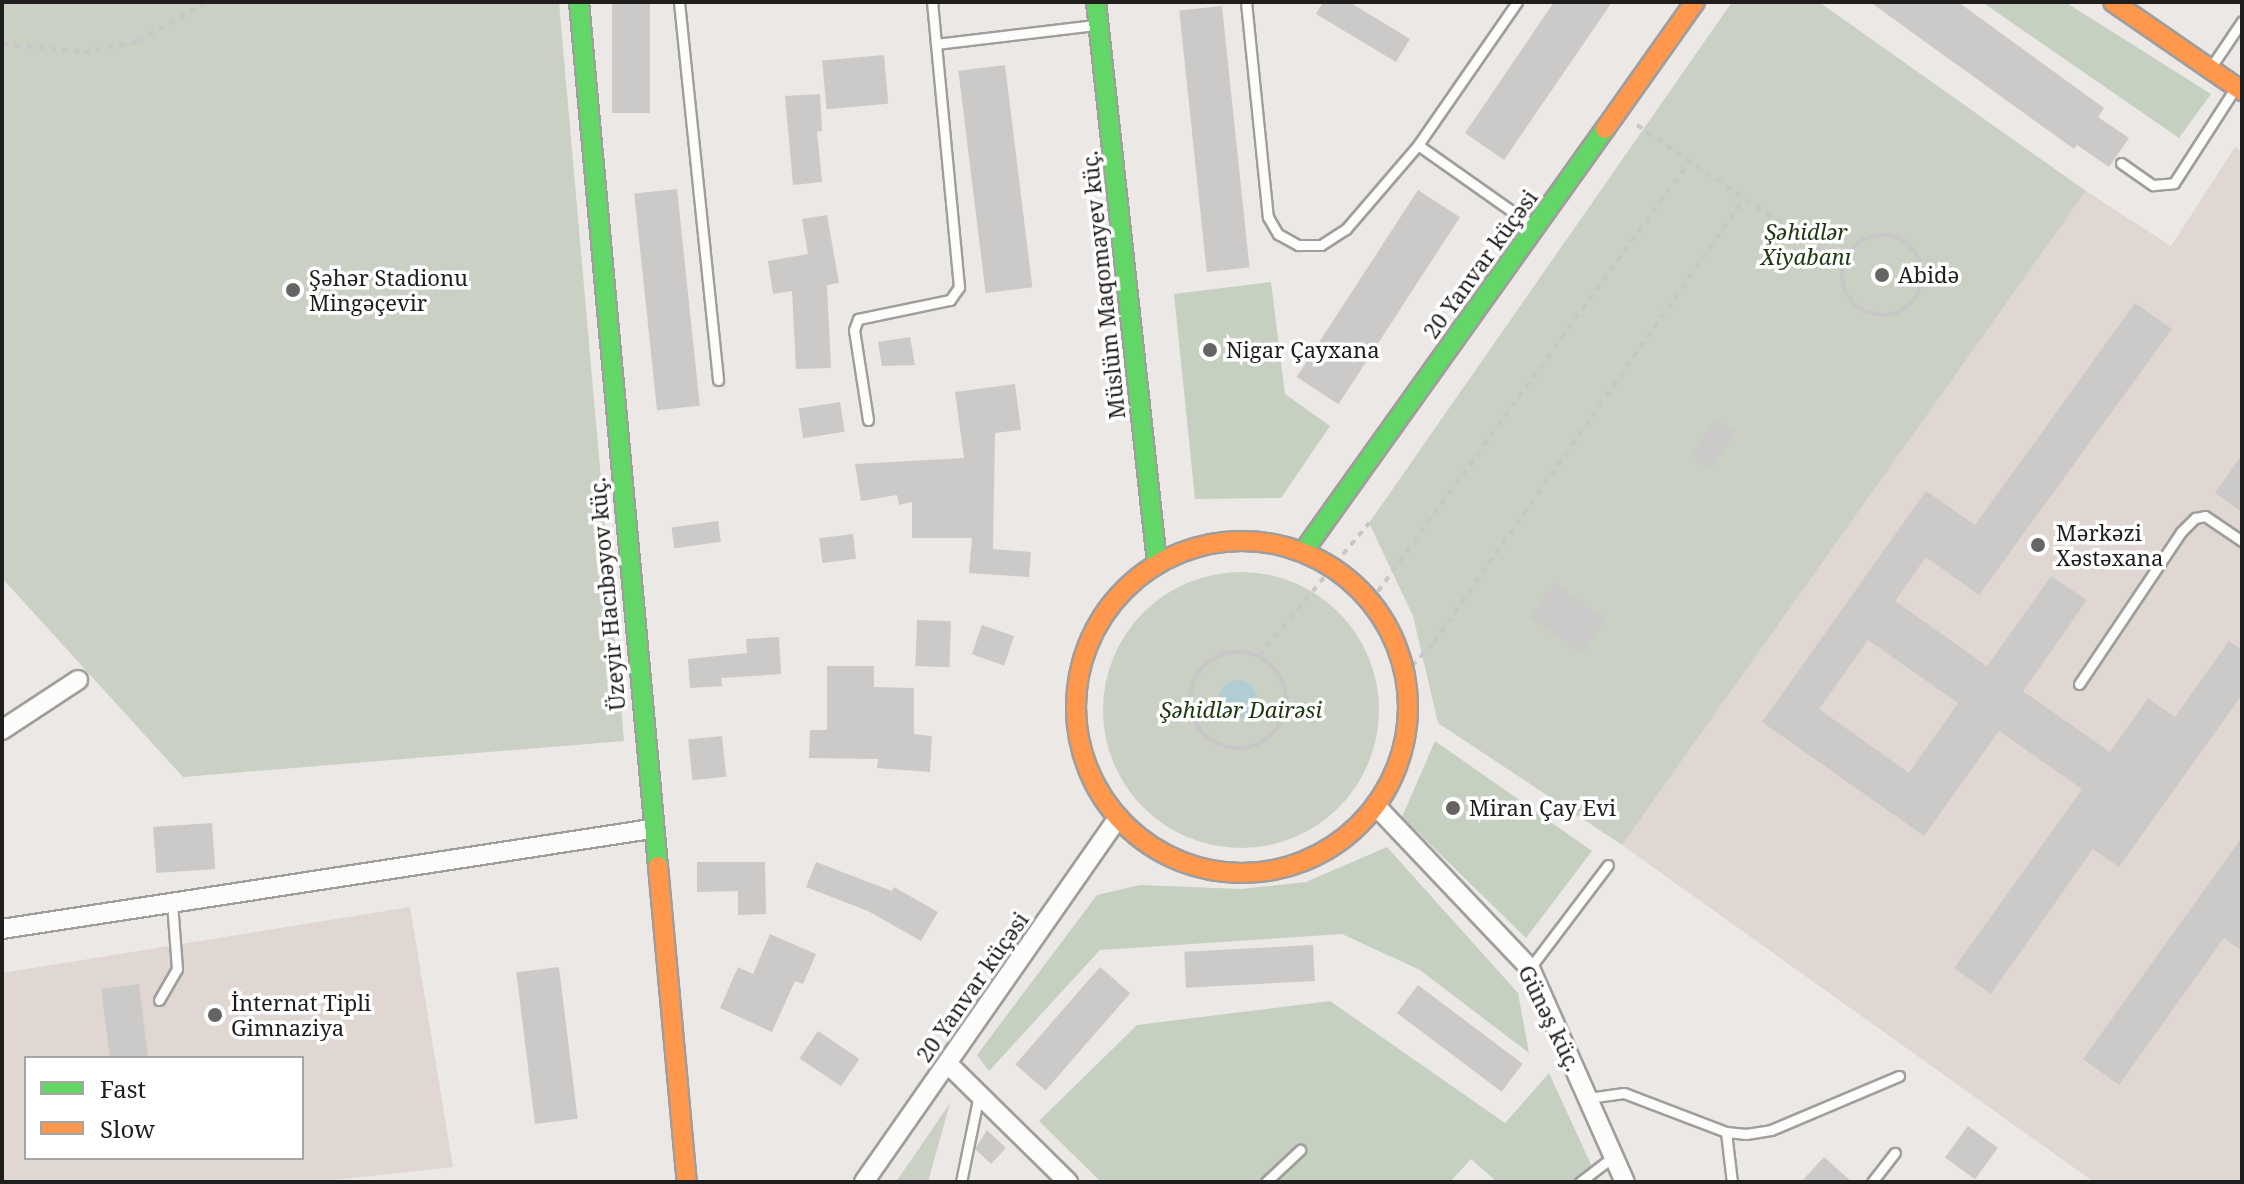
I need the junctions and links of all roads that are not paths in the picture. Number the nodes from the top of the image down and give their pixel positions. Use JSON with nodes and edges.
{"nodes":[{"id":1,"x":579,"y":2,"type":"edge"},
{"id":2,"x":679,"y":2,"type":"edge"},
{"id":3,"x":932,"y":2,"type":"edge"},
{"id":4,"x":1096,"y":2,"type":"edge"},
{"id":5,"x":1246,"y":2,"type":"edge"},
{"id":6,"x":1517,"y":2,"type":"edge"},
{"id":7,"x":1695,"y":2,"type":"edge"},
{"id":8,"x":2113,"y":2,"type":"edge"},
{"id":9,"x":2242,"y":21,"type":"edge"},
{"id":10,"x":1098,"y":25,"type":"junction"},
{"id":11,"x":936,"y":44,"type":"junction"},
{"id":12,"x":2209,"y":69,"type":"junction"},
{"id":13,"x":2239,"y":89,"type":"edge"},
{"id":14,"x":1418,"y":145,"type":"junction"},
{"id":15,"x":2121,"y":163,"type":"dead end"},
{"id":16,"x":1536,"y":227,"type":"junction"},
{"id":17,"x":718,"y":380,"type":"dead end"},
{"id":18,"x":868,"y":420,"type":"dead end"},
{"id":19,"x":2242,"y":541,"type":"edge"},
{"id":20,"x":1303,"y":552,"type":"junction"},
{"id":21,"x":1157,"y":563,"type":"junction"},
{"id":22,"x":78,"y":680,"type":"dead end"},
{"id":23,"x":2079,"y":684,"type":"dead end"},
{"id":24,"x":2,"y":730,"type":"edge"},
{"id":25,"x":1376,"y":806,"type":"junction"},
{"id":26,"x":1118,"y":818,"type":"junction"},
{"id":27,"x":651,"y":829,"type":"junction"},
{"id":28,"x":1608,"y":865,"type":"dead end"},
{"id":29,"x":172,"y":903,"type":"junction"},
{"id":30,"x":2,"y":929,"type":"edge"},
{"id":31,"x":1530,"y":968,"type":"junction"},
{"id":32,"x":159,"y":1000,"type":"dead end"},
{"id":33,"x":949,"y":1065,"type":"junction"},
{"id":34,"x":1899,"y":1076,"type":"dead end"},
{"id":35,"x":980,"y":1091,"type":"junction"},
{"id":36,"x":1588,"y":1098,"type":"junction"},
{"id":37,"x":1726,"y":1132,"type":"junction"},
{"id":38,"x":1300,"y":1150,"type":"dead end"},
{"id":39,"x":1895,"y":1153,"type":"dead end"},
{"id":40,"x":1614,"y":1156,"type":"junction"},
{"id":41,"x":687,"y":1182,"type":"edge"},
{"id":42,"x":864,"y":1182,"type":"edge"},
{"id":43,"x":961,"y":1182,"type":"edge"},
{"id":44,"x":1068,"y":1182,"type":"edge"},
{"id":45,"x":1266,"y":1182,"type":"edge"},
{"id":46,"x":1580,"y":1182,"type":"edge"},
{"id":47,"x":1625,"y":1182,"type":"edge"},
{"id":48,"x":1732,"y":1182,"type":"edge"},
{"id":49,"x":1872,"y":1182,"type":"edge"}],
"edges":[{"from":1,"to":27,"type":"main road","name":"Üzeyir Hacıbəyov küç."},
{"from":2,"to":17,"type":"lane"},
{"from":3,"to":11,"type":"lane"},
{"from":4,"to":10,"type":"main road","name":"Müslüm Maqomayev küç."},
{"from":5,"to":14,"type":"lane"},
{"from":6,"to":14,"type":"lane"},
{"from":7,"to":16,"type":"main road","name":"20 Yanvar küçəsi"},
{"from":8,"to":12,"type":"main road"},
{"from":9,"to":12,"type":"lane"},
{"from":10,"to":11,"type":"lane"},
{"from":10,"to":21,"type":"main road","name":"Müslüm Maqomayev küç."},
{"from":11,"to":18,"type":"lane"},
{"from":12,"to":13,"type":"main road"},
{"from":13,"to":15,"type":"lane"},
{"from":14,"to":16,"type":"lane"},
{"from":16,"to":20,"type":"main road","name":"20 Yanvar küçəsi"},
{"from":19,"to":23,"type":"lane"},
{"from":20,"to":21,"type":"main road"},
{"from":20,"to":25,"type":"main road"},
{"from":21,"to":26,"type":"main road"},
{"from":22,"to":24,"type":"street"},
{"from":25,"to":26,"type":"main road"},
{"from":25,"to":31,"type":"street","name":"Günəş küç."},
{"from":26,"to":33,"type":"street","name":"20 Yanvar küçəsi"},
{"from":27,"to":29,"type":"street"},
{"from":27,"to":41,"type":"main road","name":"Üzeyir Hacıbəyov küç."},
{"from":28,"to":31,"type":"lane"},
{"from":29,"to":30,"type":"street"},
{"from":29,"to":32,"type":"lane"},
{"from":31,"to":36,"type":"street","name":"Günəş küç."},
{"from":33,"to":35,"type":"street"},
{"from":33,"to":42,"type":"street","name":"20 Yanvar küçəsi"},
{"from":34,"to":37,"type":"lane"},
{"from":35,"to":43,"type":"lane"},
{"from":35,"to":44,"type":"street"},
{"from":36,"to":37,"type":"lane"},
{"from":36,"to":40,"type":"street","name":"Günəş küç."},
{"from":37,"to":48,"type":"lane"},
{"from":38,"to":45,"type":"lane"},
{"from":39,"to":49,"type":"lane"},
{"from":40,"to":46,"type":"lane"},
{"from":40,"to":47,"type":"street","name":"Günəş küç."}]}
